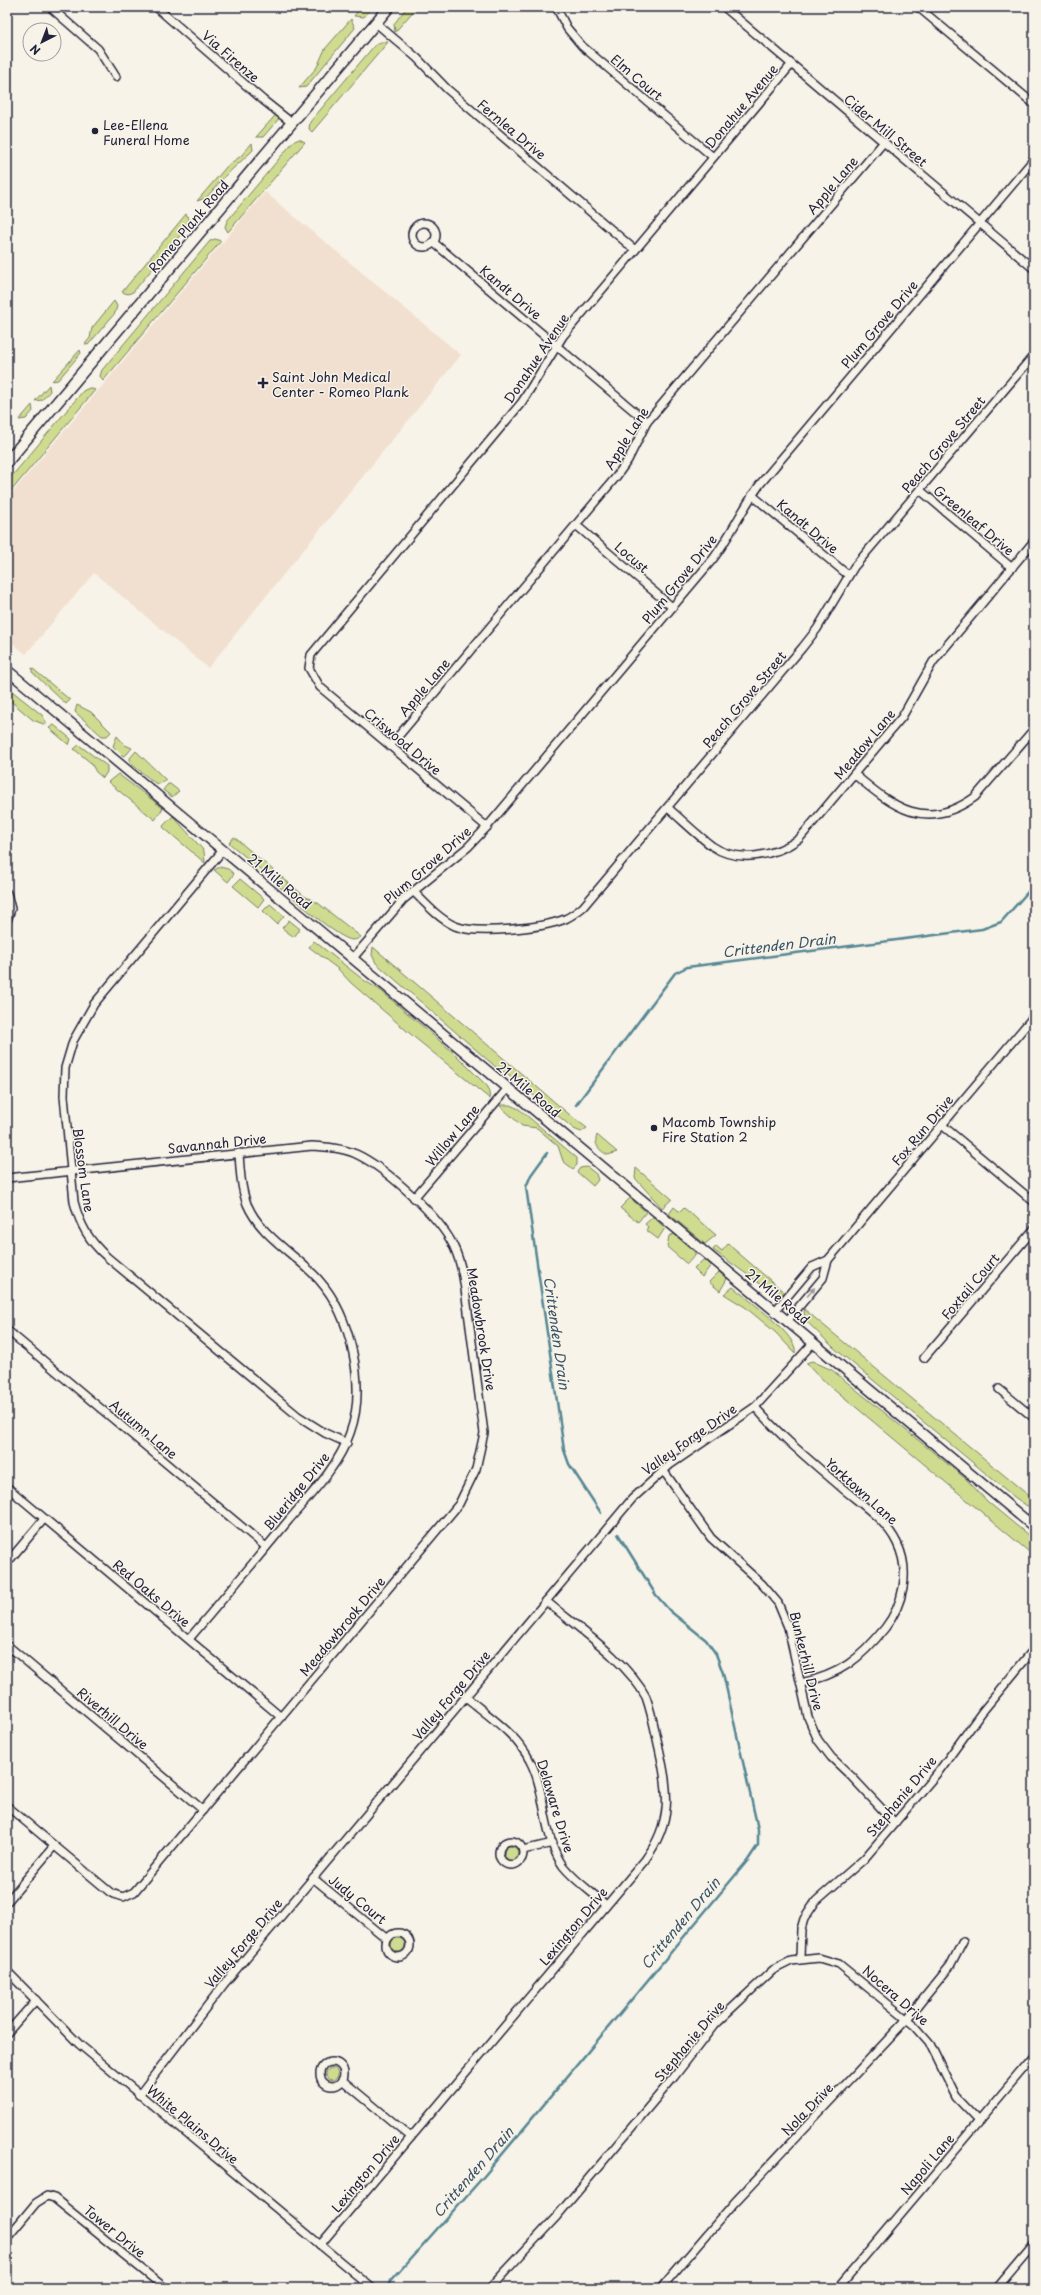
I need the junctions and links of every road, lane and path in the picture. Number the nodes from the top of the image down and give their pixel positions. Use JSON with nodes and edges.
{"nodes":[{"id":1,"x":50,"y":7,"type":"edge"},
{"id":2,"x":156,"y":7,"type":"edge"},
{"id":3,"x":389,"y":7,"type":"edge"},
{"id":4,"x":556,"y":7,"type":"edge"},
{"id":5,"x":724,"y":7,"type":"edge"},
{"id":6,"x":918,"y":7,"type":"edge"},
{"id":7,"x":376,"y":23,"type":"junction"},
{"id":8,"x":791,"y":65,"type":"junction"},
{"id":9,"x":116,"y":77,"type":"dead end"},
{"id":10,"x":1034,"y":104,"type":"edge"},
{"id":11,"x":292,"y":123,"type":"junction"},
{"id":12,"x":883,"y":143,"type":"junction"},
{"id":13,"x":713,"y":157,"type":"junction"},
{"id":14,"x":1034,"y":159,"type":"edge"},
{"id":15,"x":980,"y":224,"type":"junction"},
{"id":16,"x":433,"y":242,"type":"dead end"},
{"id":17,"x":636,"y":250,"type":"junction"},
{"id":18,"x":1034,"y":270,"type":"edge"},
{"id":19,"x":556,"y":345,"type":"junction"},
{"id":20,"x":1034,"y":355,"type":"edge"},
{"id":21,"x":647,"y":422,"type":"junction"},
{"id":22,"x":7,"y":462,"type":"edge"},
{"id":23,"x":920,"y":490,"type":"junction"},
{"id":24,"x":752,"y":495,"type":"junction"},
{"id":25,"x":576,"y":525,"type":"junction"},
{"id":26,"x":1034,"y":541,"type":"edge"},
{"id":27,"x":1012,"y":568,"type":"junction"},
{"id":28,"x":848,"y":575,"type":"junction"},
{"id":29,"x":672,"y":607,"type":"junction"},
{"id":30,"x":309,"y":668,"type":"joint"},
{"id":31,"x":7,"y":670,"type":"edge"},
{"id":32,"x":1034,"y":729,"type":"edge"},
{"id":33,"x":390,"y":746,"type":"junction"},
{"id":34,"x":854,"y":774,"type":"junction"},
{"id":35,"x":668,"y":808,"type":"junction"},
{"id":36,"x":487,"y":827,"type":"junction"},
{"id":37,"x":223,"y":850,"type":"junction"},
{"id":38,"x":412,"y":891,"type":"junction"},
{"id":39,"x":7,"y":893,"type":"edge"},
{"id":40,"x":7,"y":921,"type":"edge"},
{"id":41,"x":353,"y":958,"type":"junction"},
{"id":42,"x":1034,"y":1016,"type":"edge"},
{"id":43,"x":508,"y":1088,"type":"junction"},
{"id":44,"x":942,"y":1125,"type":"junction"},
{"id":45,"x":239,"y":1153,"type":"junction"},
{"id":46,"x":71,"y":1170,"type":"junction"},
{"id":47,"x":7,"y":1178,"type":"edge"},
{"id":48,"x":414,"y":1198,"type":"junction"},
{"id":49,"x":1034,"y":1202,"type":"edge"},
{"id":50,"x":1034,"y":1229,"type":"edge"},
{"id":51,"x":828,"y":1260,"type":"junction"},
{"id":52,"x":775,"y":1311,"type":"junction"},
{"id":53,"x":787,"y":1321,"type":"junction"},
{"id":54,"x":7,"y":1330,"type":"edge"},
{"id":55,"x":813,"y":1343,"type":"junction"},
{"id":56,"x":924,"y":1358,"type":"dead end"},
{"id":57,"x":999,"y":1389,"type":"dead end"},
{"id":58,"x":755,"y":1407,"type":"junction"},
{"id":59,"x":1034,"y":1418,"type":"edge"},
{"id":60,"x":346,"y":1442,"type":"junction"},
{"id":61,"x":663,"y":1470,"type":"junction"},
{"id":62,"x":7,"y":1487,"type":"edge"},
{"id":63,"x":1034,"y":1514,"type":"edge"},
{"id":64,"x":44,"y":1519,"type":"junction"},
{"id":65,"x":1031,"y":1524,"type":"edge"},
{"id":66,"x":266,"y":1547,"type":"junction"},
{"id":67,"x":7,"y":1563,"type":"edge"},
{"id":68,"x":546,"y":1601,"type":"junction"},
{"id":69,"x":189,"y":1639,"type":"junction"},
{"id":70,"x":7,"y":1645,"type":"edge"},
{"id":71,"x":1034,"y":1649,"type":"edge"},
{"id":72,"x":801,"y":1683,"type":"junction"},
{"id":73,"x":466,"y":1697,"type":"junction"},
{"id":74,"x":281,"y":1717,"type":"junction"},
{"id":75,"x":7,"y":1806,"type":"edge"},
{"id":76,"x":203,"y":1810,"type":"junction"},
{"id":77,"x":895,"y":1823,"type":"junction"},
{"id":78,"x":553,"y":1843,"type":"junction"},
{"id":79,"x":54,"y":1846,"type":"junction"},
{"id":80,"x":523,"y":1850,"type":"dead end"},
{"id":81,"x":313,"y":1878,"type":"junction"},
{"id":82,"x":7,"y":1902,"type":"edge"},
{"id":83,"x":606,"y":1905,"type":"junction"},
{"id":84,"x":387,"y":1939,"type":"dead end"},
{"id":85,"x":963,"y":1941,"type":"dead end"},
{"id":86,"x":800,"y":1958,"type":"junction"},
{"id":87,"x":7,"y":1971,"type":"edge"},
{"id":88,"x":36,"y":2000,"type":"junction"},
{"id":89,"x":907,"y":2019,"type":"junction"},
{"id":90,"x":7,"y":2033,"type":"edge"},
{"id":91,"x":1034,"y":2056,"type":"edge"},
{"id":92,"x":342,"y":2080,"type":"dead end"},
{"id":93,"x":139,"y":2095,"type":"junction"},
{"id":94,"x":979,"y":2121,"type":"junction"},
{"id":95,"x":411,"y":2137,"type":"junction"},
{"id":96,"x":7,"y":2238,"type":"edge"},
{"id":97,"x":1034,"y":2244,"type":"edge"},
{"id":98,"x":320,"y":2245,"type":"junction"},
{"id":99,"x":165,"y":2288,"type":"edge"},
{"id":100,"x":372,"y":2288,"type":"edge"},
{"id":101,"x":490,"y":2288,"type":"edge"},
{"id":102,"x":661,"y":2288,"type":"edge"},
{"id":103,"x":838,"y":2288,"type":"edge"},
{"id":104,"x":996,"y":2288,"type":"edge"}],
"edges":[{"from":1,"to":9,"type":"street"},
{"from":2,"to":11,"type":"street","name":"Via Firenze"},
{"from":3,"to":7,"type":"main road","name":"Romeo Plank Road"},
{"from":4,"to":13,"type":"street","name":"Elm Court"},
{"from":5,"to":8,"type":"street","name":"Cider Mill Street"},
{"from":6,"to":10,"type":"street"},
{"from":7,"to":11,"type":"main road","name":"Romeo Plank Road"},
{"from":7,"to":17,"type":"street","name":"Fernlea Drive"},
{"from":8,"to":12,"type":"street","name":"Cider Mill Street"},
{"from":8,"to":13,"type":"street","name":"Donahue Avenue"},
{"from":11,"to":22,"type":"main road","name":"Romeo Plank Road"},
{"from":12,"to":15,"type":"street","name":"Cider Mill Street"},
{"from":12,"to":21,"type":"street","name":"Apple Lane"},
{"from":13,"to":17,"type":"street","name":"Donahue Avenue"},
{"from":14,"to":15,"type":"street","name":"Plum Grove Drive"},
{"from":15,"to":18,"type":"street","name":"Cider Mill Street"},
{"from":15,"to":24,"type":"street","name":"Plum Grove Drive"},
{"from":16,"to":19,"type":"street","name":"Kandt Drive"},
{"from":17,"to":19,"type":"street","name":"Donahue Avenue"},
{"from":19,"to":21,"type":"street","name":"Kandt Drive"},
{"from":19,"to":30,"type":"street","name":"Donahue Avenue"},
{"from":20,"to":23,"type":"street","name":"Peach Grove Street"},
{"from":21,"to":25,"type":"street","name":"Apple Lane"},
{"from":23,"to":27,"type":"street","name":"Greenleaf Drive"},
{"from":23,"to":28,"type":"street","name":"Peach Grove Street"},
{"from":24,"to":28,"type":"street","name":"Kandt Drive"},
{"from":24,"to":29,"type":"street","name":"Plum Grove Drive"},
{"from":25,"to":29,"type":"street","name":"Locust"},
{"from":25,"to":33,"type":"street","name":"Apple Lane"},
{"from":26,"to":27,"type":"street","name":"Meadow Lane"},
{"from":27,"to":34,"type":"street","name":"Meadow Lane"},
{"from":28,"to":35,"type":"street","name":"Peach Grove Street"},
{"from":29,"to":36,"type":"street","name":"Plum Grove Drive"},
{"from":30,"to":33,"type":"street","name":"Criswood Drive"},
{"from":31,"to":37,"type":"street","name":"21 Mile Road"},
{"from":32,"to":34,"type":"street"},
{"from":33,"to":36,"type":"street","name":"Criswood Drive"},
{"from":34,"to":35,"type":"street","name":"Meadow Lane"},
{"from":35,"to":38,"type":"street","name":"Peach Grove Street"},
{"from":36,"to":38,"type":"street","name":"Plum Grove Drive"},
{"from":37,"to":41,"type":"street","name":"21 Mile Road"},
{"from":37,"to":46,"type":"street","name":"Blossom Lane"},
{"from":38,"to":41,"type":"street","name":"Plum Grove Drive"},
{"from":39,"to":40,"type":"street"},
{"from":41,"to":43,"type":"street","name":"21 Mile Road"},
{"from":42,"to":44,"type":"street","name":"Fox Run Drive"},
{"from":43,"to":48,"type":"street","name":"Willow Lane"},
{"from":43,"to":52,"type":"street","name":"21 Mile Road"},
{"from":44,"to":49,"type":"street"},
{"from":44,"to":51,"type":"street","name":"Fox Run Drive"},
{"from":45,"to":46,"type":"street","name":"Savannah Drive"},
{"from":45,"to":48,"type":"street","name":"Savannah Drive"},
{"from":45,"to":60,"type":"street","name":"Blueridge Drive"},
{"from":46,"to":47,"type":"street","name":"Savannah Drive"},
{"from":46,"to":60,"type":"street","name":"Blossom Lane"},
{"from":48,"to":74,"type":"street","name":"Meadowbrook Drive"},
{"from":50,"to":56,"type":"street","name":"Foxtail Court"},
{"from":51,"to":52,"type":"street","name":"Fox Run Drive"},
{"from":53,"to":51,"type":"street","name":"Fox Run Drive","one_way":true},
{"from":52,"to":53,"type":"street","name":"21 Mile Road"},
{"from":53,"to":55,"type":"street","name":"21 Mile Road"},
{"from":54,"to":66,"type":"street","name":"Autumn Lane"},
{"from":55,"to":58,"type":"street","name":"Valley Forge Drive"},
{"from":55,"to":65,"type":"street","name":"21 Mile Road"},
{"from":57,"to":59,"type":"street"},
{"from":58,"to":61,"type":"street","name":"Valley Forge Drive"},
{"from":58,"to":72,"type":"street","name":"Yorktown Lane"},
{"from":60,"to":66,"type":"street","name":"Blueridge Drive"},
{"from":61,"to":68,"type":"street","name":"Valley Forge Drive"},
{"from":61,"to":72,"type":"street","name":"Bunkerhill Drive"},
{"from":62,"to":64,"type":"street","name":"Red Oaks Drive"},
{"from":63,"to":65,"type":"street"},
{"from":64,"to":67,"type":"street"},
{"from":64,"to":69,"type":"street","name":"Red Oaks Drive"},
{"from":66,"to":69,"type":"street","name":"Blueridge Drive"},
{"from":68,"to":73,"type":"street","name":"Valley Forge Drive"},
{"from":68,"to":83,"type":"street","name":"Lexington Drive"},
{"from":69,"to":74,"type":"street","name":"Red Oaks Drive"},
{"from":70,"to":76,"type":"street","name":"Riverhill Drive"},
{"from":71,"to":77,"type":"street","name":"Stephanie Drive"},
{"from":72,"to":77,"type":"street","name":"Bunkerhill Drive"},
{"from":73,"to":78,"type":"street","name":"Delaware Drive"},
{"from":73,"to":81,"type":"street","name":"Valley Forge Drive"},
{"from":74,"to":76,"type":"street","name":"Meadowbrook Drive"},
{"from":75,"to":79,"type":"street","name":"Meadowbrook Drive"},
{"from":76,"to":79,"type":"street","name":"Meadowbrook Drive"},
{"from":77,"to":86,"type":"street","name":"Stephanie Drive"},
{"from":78,"to":80,"type":"street"},
{"from":78,"to":83,"type":"street","name":"Delaware Drive"},
{"from":79,"to":82,"type":"street"},
{"from":81,"to":84,"type":"street","name":"Judy Court"},
{"from":81,"to":93,"type":"street","name":"Valley Forge Drive"},
{"from":83,"to":95,"type":"street","name":"Lexington Drive"},
{"from":85,"to":89,"type":"street","name":"Nola Drive"},
{"from":86,"to":89,"type":"street","name":"Nocera Drive"},
{"from":86,"to":101,"type":"street","name":"Stephanie Drive"},
{"from":87,"to":88,"type":"street","name":"White Plains Drive"},
{"from":88,"to":90,"type":"street"},
{"from":88,"to":93,"type":"street","name":"White Plains Drive"},
{"from":89,"to":94,"type":"street","name":"Nocera Drive"},
{"from":89,"to":102,"type":"street","name":"Nola Drive"},
{"from":91,"to":94,"type":"street","name":"Napoli Lane"},
{"from":92,"to":95,"type":"street"},
{"from":93,"to":98,"type":"street","name":"White Plains Drive"},
{"from":94,"to":103,"type":"street","name":"Napoli Lane"},
{"from":95,"to":98,"type":"street","name":"Lexington Drive"},
{"from":96,"to":99,"type":"street","name":"Tower Drive"},
{"from":97,"to":104,"type":"street"},
{"from":98,"to":100,"type":"street","name":"White Plains Drive"}]}
